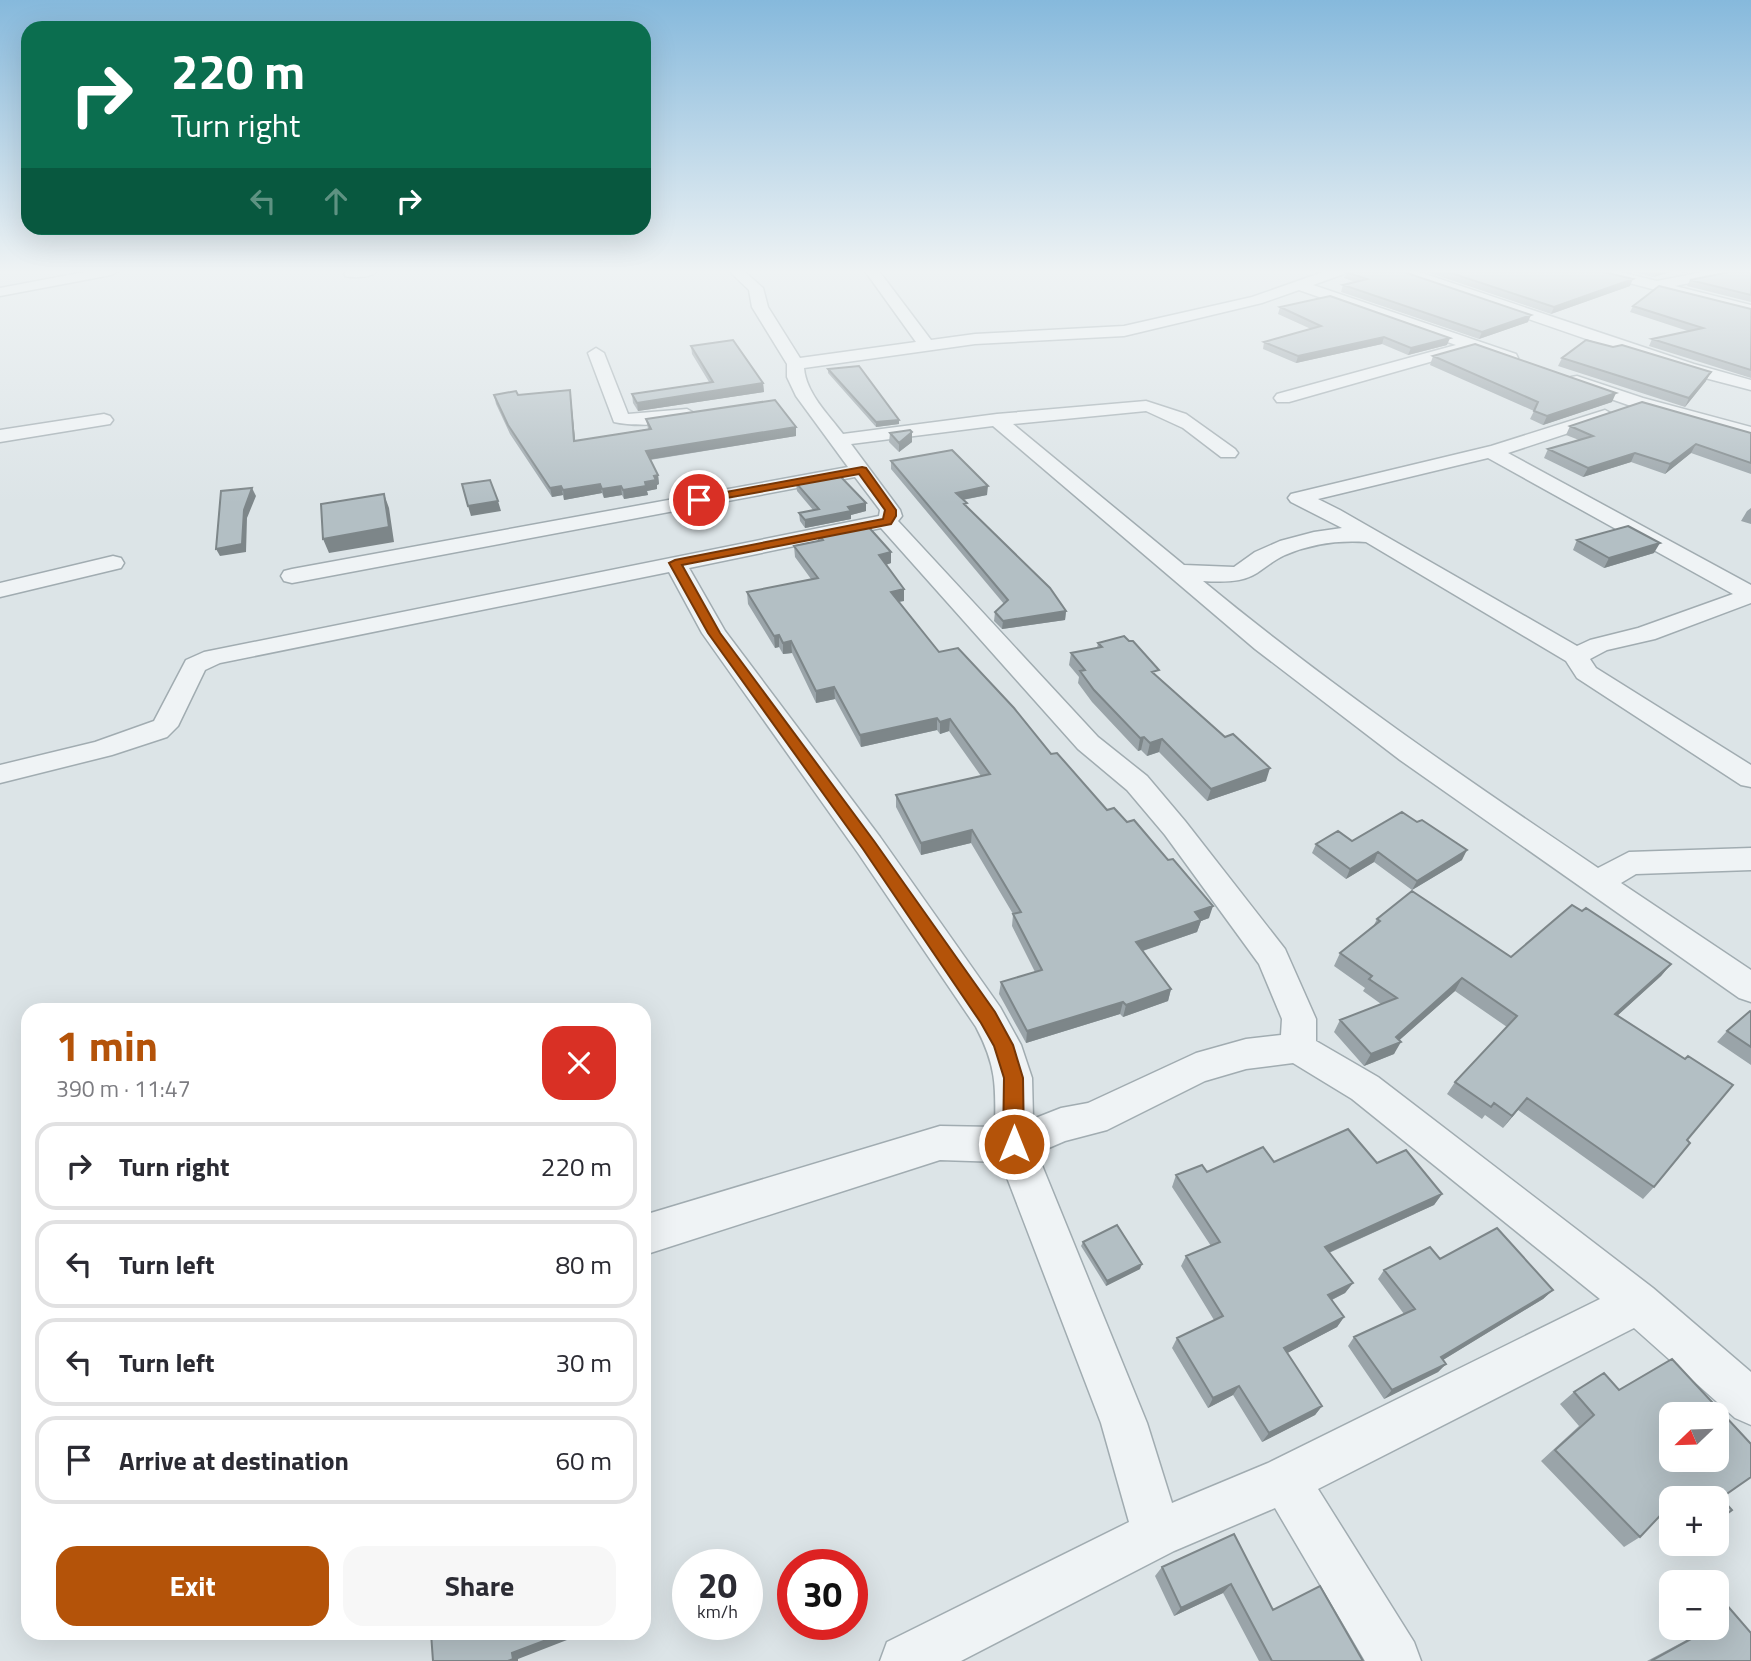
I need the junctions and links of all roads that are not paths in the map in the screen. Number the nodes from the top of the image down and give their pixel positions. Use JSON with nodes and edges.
{"nodes":[{"id":1,"x":785,"y":349,"type":"edge"},
{"id":2,"x":916,"y":349,"type":"edge"},
{"id":3,"x":1460,"y":349,"type":"edge"},
{"id":4,"x":1484,"y":349,"type":"edge"},
{"id":5,"x":1631,"y":349,"type":"edge"},
{"id":6,"x":596,"y":353,"type":"dead end"},
{"id":7,"x":1524,"y":362,"type":"edge"},
{"id":8,"x":795,"y":364,"type":"junction"},
{"id":9,"x":1562,"y":376,"type":"edge"},
{"id":10,"x":1751,"y":385,"type":"edge"},
{"id":11,"x":1283,"y":398,"type":"dead end"},
{"id":12,"x":1637,"y":402,"type":"junction"},
{"id":13,"x":702,"y":412,"type":"edge"},
{"id":14,"x":997,"y":419,"type":"junction"},
{"id":15,"x":104,"y":420,"type":"dead end"},
{"id":16,"x":1751,"y":433,"type":"edge"},
{"id":17,"x":0,"y":436,"type":"edge"},
{"id":18,"x":837,"y":440,"type":"junction"},
{"id":19,"x":1490,"y":451,"type":"junction"},
{"id":20,"x":1228,"y":453,"type":"dead end"},
{"id":21,"x":862,"y":470,"type":"junction"},
{"id":22,"x":887,"y":521,"type":"junction"},
{"id":23,"x":1372,"y":537,"type":"junction"},
{"id":24,"x":113,"y":563,"type":"dead end"},
{"id":25,"x":675,"y":563,"type":"junction"},
{"id":26,"x":1175,"y":571,"type":"junction"},
{"id":27,"x":292,"y":576,"type":"dead end"},
{"id":28,"x":0,"y":590,"type":"edge"},
{"id":29,"x":1751,"y":594,"type":"edge"},
{"id":30,"x":1576,"y":656,"type":"junction"},
{"id":31,"x":0,"y":774,"type":"edge"},
{"id":32,"x":1751,"y":778,"type":"edge"},
{"id":33,"x":1751,"y":859,"type":"edge"},
{"id":34,"x":1598,"y":883,"type":"junction"},
{"id":35,"x":1751,"y":988,"type":"edge"},
{"id":36,"x":1298,"y":1048,"type":"junction"},
{"id":37,"x":1014,"y":1144,"type":"junction"},
{"id":38,"x":651,"y":1233,"type":"edge"},
{"id":39,"x":1638,"y":1303,"type":"junction"},
{"id":40,"x":1751,"y":1402,"type":"edge"},
{"id":41,"x":1284,"y":1480,"type":"junction"},
{"id":42,"x":1157,"y":1534,"type":"junction"},
{"id":43,"x":906,"y":1661,"type":"edge"},
{"id":44,"x":1395,"y":1661,"type":"edge"}],
"edges":[{"from":1,"to":8,"type":"street"},
{"from":2,"to":8,"type":"street"},
{"from":3,"to":11,"type":"street"},
{"from":4,"to":7,"type":"street"},
{"from":5,"to":10,"type":"street"},
{"from":6,"to":13,"type":"street"},
{"from":8,"to":18,"type":"street"},
{"from":9,"to":12,"type":"street"},
{"from":12,"to":16,"type":"street"},
{"from":12,"to":19,"type":"street"},
{"from":14,"to":18,"type":"street"},
{"from":14,"to":20,"type":"street"},
{"from":14,"to":26,"type":"street"},
{"from":15,"to":17,"type":"street"},
{"from":18,"to":21,"type":"street"},
{"from":19,"to":23,"type":"street"},
{"from":19,"to":29,"type":"street"},
{"from":21,"to":22,"type":"street"},
{"from":21,"to":27,"type":"street"},
{"from":22,"to":25,"type":"street"},
{"from":22,"to":36,"type":"street"},
{"from":23,"to":26,"type":"street"},
{"from":23,"to":30,"type":"street"},
{"from":24,"to":28,"type":"street"},
{"from":25,"to":31,"type":"street"},
{"from":25,"to":37,"type":"street"},
{"from":26,"to":34,"type":"street"},
{"from":29,"to":30,"type":"street"},
{"from":30,"to":32,"type":"street"},
{"from":33,"to":34,"type":"street"},
{"from":34,"to":35,"type":"street"},
{"from":36,"to":37,"type":"street"},
{"from":36,"to":39,"type":"street"},
{"from":37,"to":38,"type":"street"},
{"from":37,"to":42,"type":"street"},
{"from":39,"to":40,"type":"street"},
{"from":39,"to":41,"type":"street"},
{"from":41,"to":42,"type":"street"},
{"from":41,"to":44,"type":"street"},
{"from":42,"to":43,"type":"street"}]}
